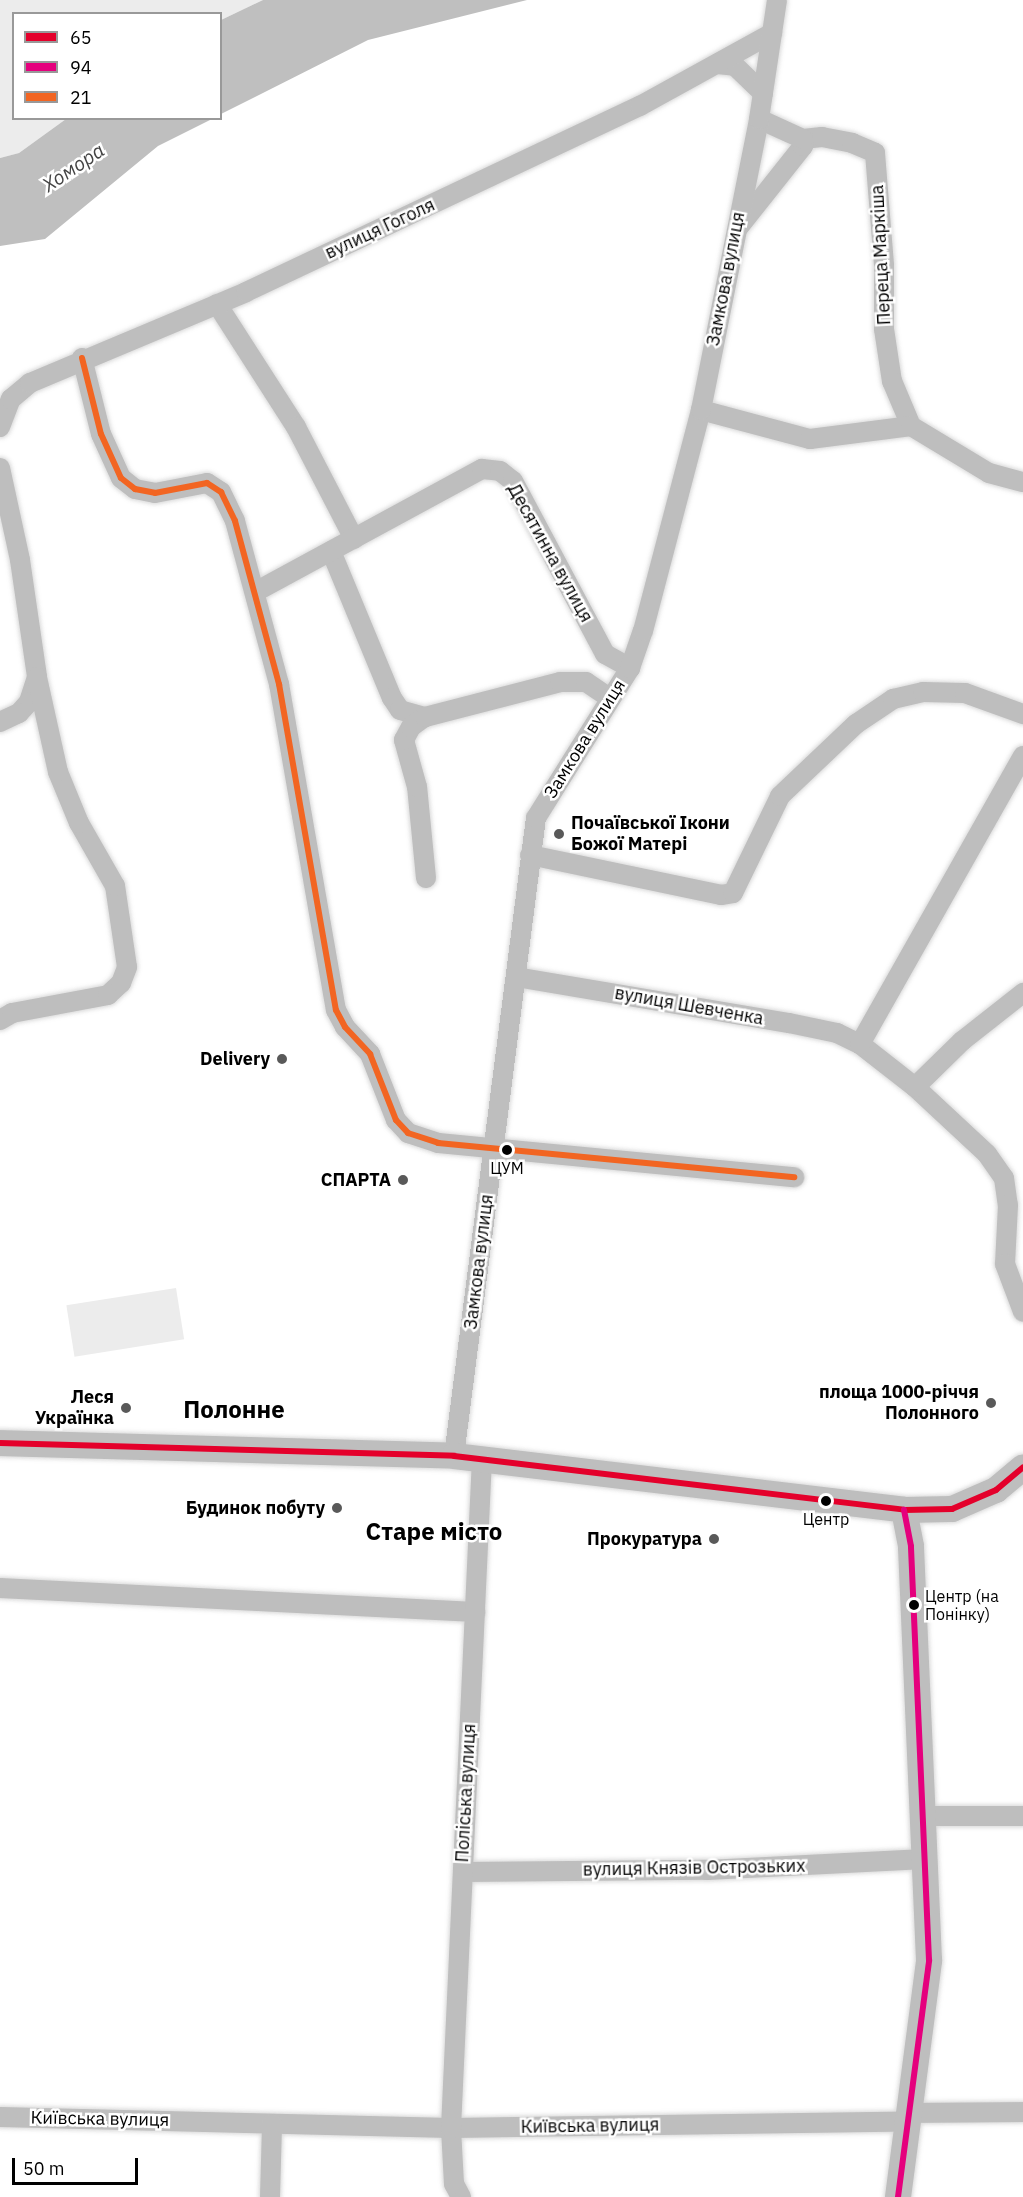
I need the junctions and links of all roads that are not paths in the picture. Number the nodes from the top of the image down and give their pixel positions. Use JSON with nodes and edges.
{"nodes":[{"id":1,"x":777,"y":0,"type":"edge"},
{"id":2,"x":772,"y":33,"type":"junction"},
{"id":3,"x":717,"y":64,"type":"junction"},
{"id":4,"x":763,"y":93,"type":"junction"},
{"id":5,"x":759,"y":119,"type":"junction"},
{"id":6,"x":803,"y":139,"type":"junction"},
{"id":7,"x":735,"y":232,"type":"junction"},
{"id":8,"x":217,"y":304,"type":"junction"},
{"id":9,"x":82,"y":358,"type":"junction"},
{"id":10,"x":701,"y":410,"type":"junction"},
{"id":11,"x":911,"y":426,"type":"junction"},
{"id":12,"x":0,"y":427,"type":"edge"},
{"id":13,"x":0,"y":468,"type":"edge"},
{"id":14,"x":1023,"y":482,"type":"edge"},
{"id":15,"x":354,"y":539,"type":"junction"},
{"id":16,"x":331,"y":551,"type":"junction"},
{"id":17,"x":257,"y":591,"type":"junction"},
{"id":18,"x":605,"y":654,"type":"junction"},
{"id":19,"x":630,"y":668,"type":"junction"},
{"id":20,"x":37,"y":677,"type":"junction"},
{"id":21,"x":586,"y":682,"type":"junction"},
{"id":22,"x":392,"y":698,"type":"junction"},
{"id":23,"x":610,"y":698,"type":"junction"},
{"id":24,"x":1023,"y":714,"type":"edge"},
{"id":25,"x":424,"y":717,"type":"junction"},
{"id":26,"x":3,"y":722,"type":"edge"},
{"id":27,"x":50,"y":734,"type":"junction"},
{"id":28,"x":404,"y":740,"type":"junction"},
{"id":29,"x":1023,"y":756,"type":"edge"},
{"id":30,"x":530,"y":855,"type":"junction"},
{"id":31,"x":426,"y":878,"type":"dead end"},
{"id":32,"x":516,"y":977,"type":"junction"},
{"id":33,"x":1023,"y":993,"type":"edge"},
{"id":34,"x":0,"y":1020,"type":"edge"},
{"id":35,"x":860,"y":1044,"type":"junction"},
{"id":36,"x":915,"y":1087,"type":"junction"},
{"id":37,"x":494,"y":1148,"type":"junction"},
{"id":38,"x":794,"y":1177,"type":"dead end"},
{"id":39,"x":1023,"y":1312,"type":"edge"},
{"id":40,"x":0,"y":1443,"type":"edge"},
{"id":41,"x":454,"y":1456,"type":"junction"},
{"id":42,"x":482,"y":1458,"type":"junction"},
{"id":43,"x":1023,"y":1467,"type":"edge"},
{"id":44,"x":904,"y":1510,"type":"junction"},
{"id":45,"x":0,"y":1588,"type":"edge"},
{"id":46,"x":475,"y":1612,"type":"junction"},
{"id":47,"x":924,"y":1816,"type":"junction"},
{"id":48,"x":1023,"y":1816,"type":"edge"},
{"id":49,"x":925,"y":1860,"type":"junction"},
{"id":50,"x":463,"y":1872,"type":"junction"},
{"id":51,"x":1023,"y":2112,"type":"edge"},
{"id":52,"x":0,"y":2117,"type":"edge"},
{"id":53,"x":910,"y":2117,"type":"junction"},
{"id":54,"x":272,"y":2124,"type":"junction"},
{"id":55,"x":451,"y":2128,"type":"junction"},
{"id":56,"x":456,"y":2193,"type":"edge"},
{"id":57,"x":270,"y":2197,"type":"edge"},
{"id":58,"x":898,"y":2197,"type":"edge"}],
"edges":[{"from":1,"to":2,"type":"street","name":"Замкова вулиця"},
{"from":2,"to":3,"type":"street","name":"вулиця Гоголя"},
{"from":2,"to":4,"type":"street","name":"Замкова вулиця"},
{"from":3,"to":4,"type":"street"},
{"from":3,"to":8,"type":"street","name":"вулиця Гоголя"},
{"from":4,"to":5,"type":"street","name":"Замкова вулиця"},
{"from":5,"to":6,"type":"street"},
{"from":5,"to":7,"type":"street","name":"Замкова вулиця"},
{"from":6,"to":7,"type":"street"},
{"from":6,"to":11,"type":"street","name":"Переца Маркіша"},
{"from":7,"to":10,"type":"street","name":"Замкова вулиця"},
{"from":8,"to":9,"type":"street","name":"вулиця Гоголя"},
{"from":8,"to":15,"type":"street"},
{"from":9,"to":12,"type":"street","name":"вулиця Гоголя"},
{"from":9,"to":17,"type":"street"},
{"from":10,"to":11,"type":"street"},
{"from":10,"to":19,"type":"street","name":"Замкова вулиця"},
{"from":11,"to":14,"type":"street"},
{"from":13,"to":20,"type":"street"},
{"from":15,"to":16,"type":"street","name":"Десятинна вулиця"},
{"from":15,"to":18,"type":"street","name":"Десятинна вулиця"},
{"from":16,"to":17,"type":"street","name":"Десятинна вулиця"},
{"from":16,"to":22,"type":"street"},
{"from":17,"to":37,"type":"street"},
{"from":18,"to":19,"type":"street"},
{"from":18,"to":21,"type":"street"},
{"from":19,"to":23,"type":"street","name":"Замкова вулиця"},
{"from":20,"to":26,"type":"street"},
{"from":20,"to":27,"type":"street"},
{"from":21,"to":23,"type":"street"},
{"from":21,"to":25,"type":"street"},
{"from":22,"to":25,"type":"street"},
{"from":22,"to":28,"type":"street"},
{"from":23,"to":30,"type":"street","name":"Замкова вулиця"},
{"from":24,"to":30,"type":"street"},
{"from":25,"to":28,"type":"street"},
{"from":26,"to":27,"type":"street"},
{"from":27,"to":34,"type":"street"},
{"from":28,"to":31,"type":"street"},
{"from":29,"to":35,"type":"street"},
{"from":30,"to":32,"type":"street","name":"Замкова вулиця"},
{"from":32,"to":35,"type":"street","name":"вулиця Шевченка"},
{"from":32,"to":37,"type":"street","name":"Замкова вулиця"},
{"from":33,"to":36,"type":"street"},
{"from":35,"to":36,"type":"street","name":"вулиця Шевченка"},
{"from":36,"to":39,"type":"street","name":"вулиця Шевченка"},
{"from":37,"to":38,"type":"street"},
{"from":37,"to":41,"type":"street","name":"Замкова вулиця"},
{"from":40,"to":41,"type":"main road"},
{"from":41,"to":42,"type":"main road"},
{"from":42,"to":44,"type":"main road"},
{"from":42,"to":46,"type":"street","name":"Поліська вулиця"},
{"from":43,"to":44,"type":"main road"},
{"from":44,"to":47,"type":"main road"},
{"from":45,"to":46,"type":"street"},
{"from":46,"to":50,"type":"street","name":"Поліська вулиця"},
{"from":47,"to":48,"type":"street"},
{"from":47,"to":49,"type":"main road"},
{"from":49,"to":50,"type":"street","name":"вулиця Князів Острозьких"},
{"from":49,"to":53,"type":"main road"},
{"from":50,"to":55,"type":"street","name":"Поліська вулиця"},
{"from":51,"to":53,"type":"street","name":"Київська вулиця"},
{"from":52,"to":54,"type":"street","name":"Київська вулиця"},
{"from":53,"to":55,"type":"street","name":"Київська вулиця"},
{"from":53,"to":58,"type":"main road"},
{"from":54,"to":55,"type":"street","name":"Київська вулиця"},
{"from":54,"to":57,"type":"street"},
{"from":55,"to":56,"type":"street","name":"Поліська вулиця"}]}
